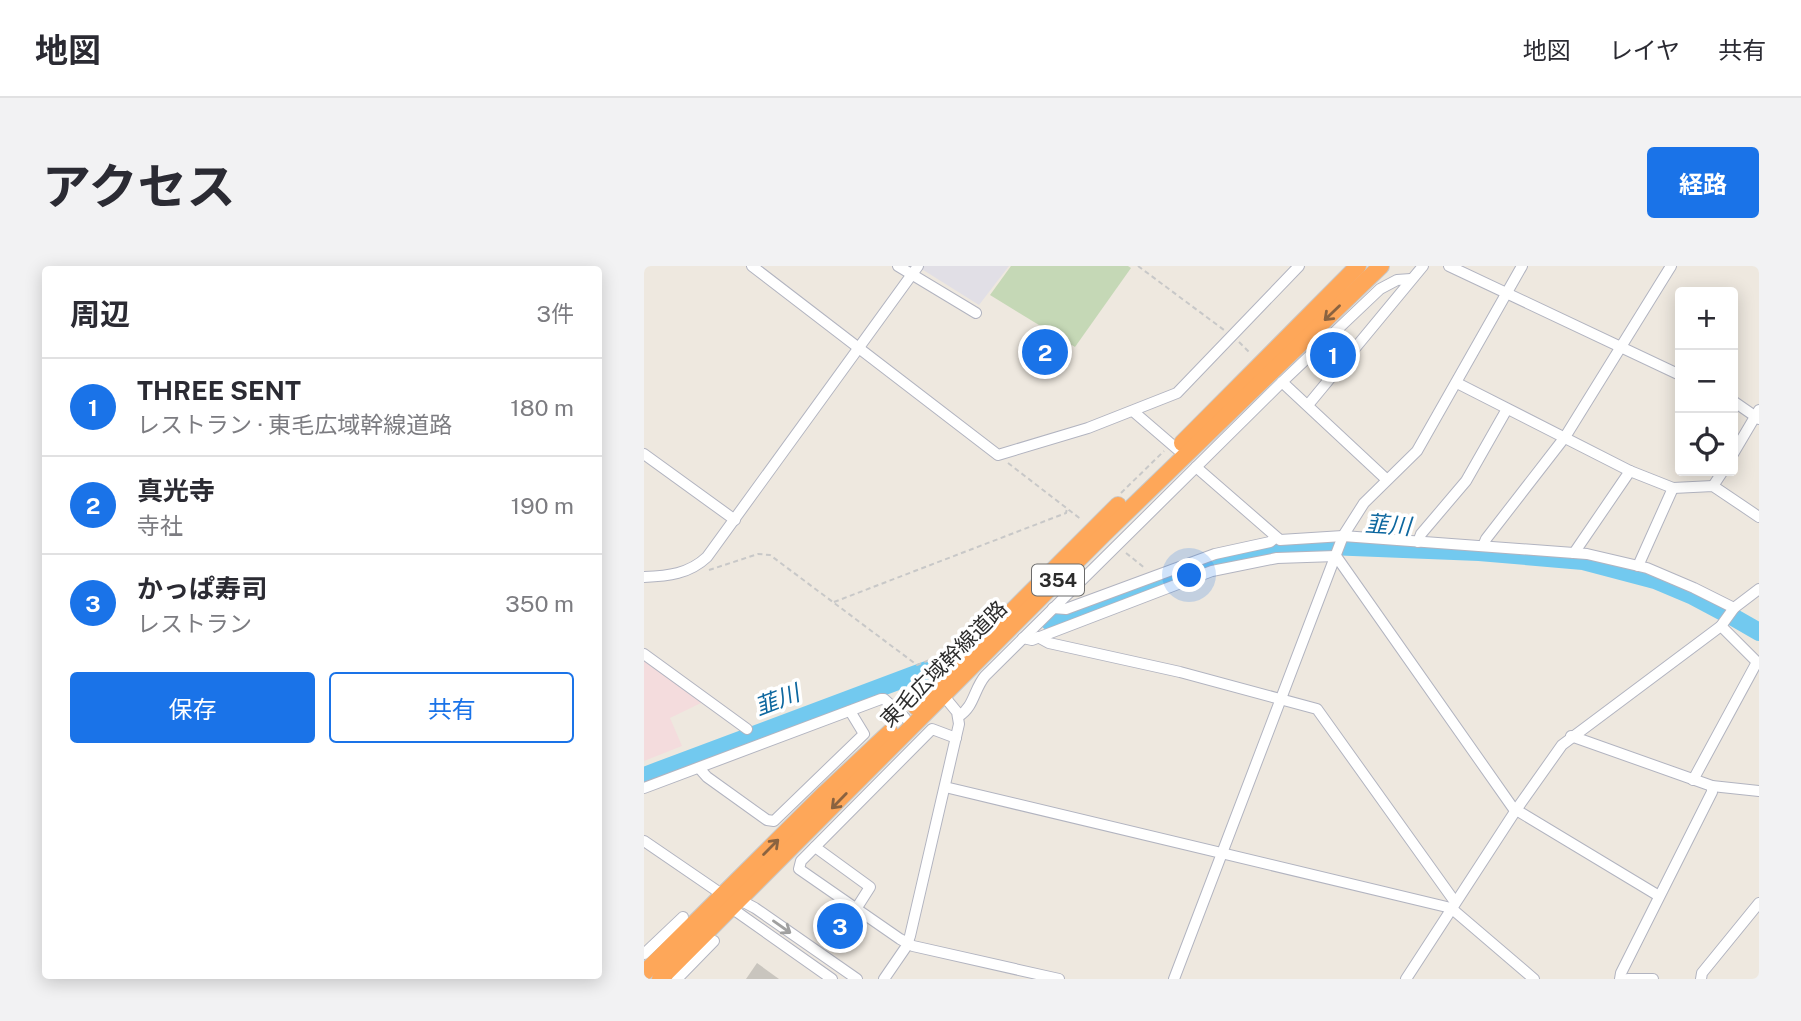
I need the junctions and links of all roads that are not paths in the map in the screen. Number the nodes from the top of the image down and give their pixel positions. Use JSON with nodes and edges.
{"nodes":[{"id":1,"x":752,"y":266,"type":"edge"},
{"id":2,"x":898,"y":266,"type":"edge"},
{"id":3,"x":1299,"y":266,"type":"edge"},
{"id":4,"x":1357,"y":266,"type":"edge"},
{"id":5,"x":1381,"y":266,"type":"edge"},
{"id":6,"x":1423,"y":266,"type":"edge"},
{"id":7,"x":1448,"y":266,"type":"edge"},
{"id":8,"x":1522,"y":266,"type":"edge"},
{"id":9,"x":1671,"y":266,"type":"edge"},
{"id":10,"x":915,"y":270,"type":"edge"},
{"id":11,"x":1411,"y":279,"type":"junction"},
{"id":12,"x":1506,"y":293,"type":"junction"},
{"id":13,"x":976,"y":313,"type":"dead end"},
{"id":14,"x":859,"y":347,"type":"junction"},
{"id":15,"x":1621,"y":347,"type":"junction"},
{"id":16,"x":1675,"y":373,"type":"edge"},
{"id":17,"x":1282,"y":382,"type":"junction"},
{"id":18,"x":1457,"y":383,"type":"junction"},
{"id":19,"x":1738,"y":404,"type":"edge"},
{"id":20,"x":1308,"y":405,"type":"junction"},
{"id":21,"x":1507,"y":409,"type":"junction"},
{"id":22,"x":1134,"y":412,"type":"junction"},
{"id":23,"x":1758,"y":415,"type":"edge"},
{"id":24,"x":1565,"y":437,"type":"junction"},
{"id":25,"x":1738,"y":446,"type":"edge"},
{"id":26,"x":1177,"y":449,"type":"junction"},
{"id":27,"x":644,"y":454,"type":"edge"},
{"id":28,"x":1196,"y":467,"type":"junction"},
{"id":29,"x":1630,"y":471,"type":"junction"},
{"id":30,"x":1720,"y":476,"type":"edge"},
{"id":31,"x":1386,"y":479,"type":"junction"},
{"id":32,"x":1713,"y":486,"type":"junction"},
{"id":33,"x":1673,"y":488,"type":"junction"},
{"id":34,"x":1759,"y":517,"type":"edge"},
{"id":35,"x":735,"y":520,"type":"junction"},
{"id":36,"x":1275,"y":538,"type":"junction"},
{"id":37,"x":1343,"y":538,"type":"junction"},
{"id":38,"x":1418,"y":542,"type":"junction"},
{"id":39,"x":1483,"y":546,"type":"junction"},
{"id":40,"x":1574,"y":553,"type":"junction"},
{"id":41,"x":1337,"y":554,"type":"junction"},
{"id":42,"x":1638,"y":566,"type":"junction"},
{"id":43,"x":644,"y":577,"type":"edge"},
{"id":44,"x":1759,"y":589,"type":"edge"},
{"id":45,"x":1053,"y":608,"type":"junction"},
{"id":46,"x":1734,"y":608,"type":"junction"},
{"id":47,"x":1721,"y":626,"type":"junction"},
{"id":48,"x":1038,"y":637,"type":"junction"},
{"id":49,"x":1023,"y":638,"type":"junction"},
{"id":50,"x":644,"y":654,"type":"edge"},
{"id":51,"x":1758,"y":663,"type":"edge"},
{"id":52,"x":943,"y":695,"type":"junction"},
{"id":53,"x":1281,"y":698,"type":"junction"},
{"id":54,"x":850,"y":711,"type":"junction"},
{"id":55,"x":959,"y":716,"type":"junction"},
{"id":56,"x":905,"y":718,"type":"junction"},
{"id":57,"x":747,"y":729,"type":"dead end"},
{"id":58,"x":1571,"y":736,"type":"junction"},
{"id":59,"x":956,"y":738,"type":"junction"},
{"id":60,"x":699,"y":768,"type":"junction"},
{"id":61,"x":1693,"y":780,"type":"junction"},
{"id":62,"x":1712,"y":786,"type":"junction"},
{"id":63,"x":945,"y":787,"type":"junction"},
{"id":64,"x":644,"y":788,"type":"edge"},
{"id":65,"x":1759,"y":792,"type":"edge"},
{"id":66,"x":1516,"y":810,"type":"junction"},
{"id":67,"x":644,"y":841,"type":"edge"},
{"id":68,"x":815,"y":847,"type":"junction"},
{"id":69,"x":1222,"y":852,"type":"junction"},
{"id":70,"x":1659,"y":896,"type":"junction"},
{"id":71,"x":731,"y":900,"type":"junction"},
{"id":72,"x":1759,"y":903,"type":"edge"},
{"id":73,"x":1453,"y":905,"type":"junction"},
{"id":74,"x":856,"y":909,"type":"junction"},
{"id":75,"x":683,"y":917,"type":"dead end"},
{"id":76,"x":713,"y":941,"type":"dead end"},
{"id":77,"x":907,"y":943,"type":"junction"},
{"id":78,"x":647,"y":947,"type":"edge"},
{"id":79,"x":685,"y":954,"type":"junction"},
{"id":80,"x":644,"y":973,"type":"edge"},
{"id":81,"x":678,"y":978,"type":"edge"},
{"id":82,"x":660,"y":979,"type":"edge"},
{"id":83,"x":832,"y":979,"type":"edge"},
{"id":84,"x":857,"y":979,"type":"edge"},
{"id":85,"x":884,"y":979,"type":"edge"},
{"id":86,"x":1059,"y":979,"type":"edge"},
{"id":87,"x":1174,"y":979,"type":"edge"},
{"id":88,"x":1406,"y":979,"type":"edge"},
{"id":89,"x":1534,"y":979,"type":"edge"},
{"id":90,"x":1620,"y":979,"type":"edge"},
{"id":91,"x":1628,"y":979,"type":"edge"},
{"id":92,"x":1653,"y":979,"type":"edge"},
{"id":93,"x":1701,"y":979,"type":"edge"}],
"edges":[{"from":1,"to":14,"type":"street"},
{"from":2,"to":10,"type":"street"},
{"from":3,"to":22,"type":"street"},
{"from":4,"to":26,"type":"highway","name":"東毛広域幹線道路","number":"354"},
{"from":5,"to":52,"type":"highway","name":"東毛広域幹線道路","number":"354","one_way":true},
{"from":6,"to":11,"type":"street"},
{"from":7,"to":12,"type":"street"},
{"from":8,"to":12,"type":"street"},
{"from":9,"to":15,"type":"street"},
{"from":10,"to":13,"type":"street"},
{"from":10,"to":14,"type":"street"},
{"from":11,"to":17,"type":"street"},
{"from":11,"to":20,"type":"street"},
{"from":12,"to":15,"type":"street"},
{"from":12,"to":18,"type":"street"},
{"from":14,"to":22,"type":"street"},
{"from":14,"to":35,"type":"street"},
{"from":15,"to":16,"type":"street"},
{"from":15,"to":24,"type":"street"},
{"from":17,"to":20,"type":"street"},
{"from":17,"to":28,"type":"street"},
{"from":18,"to":21,"type":"street"},
{"from":18,"to":31,"type":"street"},
{"from":19,"to":23,"type":"street"},
{"from":20,"to":31,"type":"street"},
{"from":21,"to":24,"type":"street"},
{"from":21,"to":38,"type":"street"},
{"from":22,"to":26,"type":"street"},
{"from":23,"to":25,"type":"street"},
{"from":24,"to":29,"type":"street"},
{"from":24,"to":39,"type":"street"},
{"from":26,"to":56,"type":"highway","name":"東毛広域幹線道路","number":"354"},
{"from":27,"to":35,"type":"street"},
{"from":28,"to":36,"type":"street"},
{"from":28,"to":45,"type":"street"},
{"from":29,"to":33,"type":"street"},
{"from":29,"to":40,"type":"street"},
{"from":30,"to":32,"type":"street"},
{"from":31,"to":37,"type":"street"},
{"from":32,"to":33,"type":"street"},
{"from":32,"to":34,"type":"street"},
{"from":33,"to":42,"type":"street"},
{"from":35,"to":43,"type":"street"},
{"from":36,"to":37,"type":"street"},
{"from":36,"to":45,"type":"street"},
{"from":37,"to":38,"type":"street"},
{"from":37,"to":41,"type":"street"},
{"from":38,"to":39,"type":"street"},
{"from":39,"to":40,"type":"street"},
{"from":40,"to":42,"type":"street"},
{"from":41,"to":48,"type":"street"},
{"from":41,"to":53,"type":"street"},
{"from":41,"to":66,"type":"street"},
{"from":42,"to":46,"type":"street"},
{"from":44,"to":46,"type":"street"},
{"from":45,"to":49,"type":"street"},
{"from":46,"to":47,"type":"street"},
{"from":47,"to":51,"type":"street"},
{"from":47,"to":58,"type":"street"},
{"from":48,"to":49,"type":"street"},
{"from":48,"to":53,"type":"street"},
{"from":49,"to":55,"type":"street"},
{"from":50,"to":57,"type":"street"},
{"from":51,"to":61,"type":"street"},
{"from":52,"to":55,"type":"street"},
{"from":52,"to":71,"type":"highway","name":"東毛広域幹線道路","number":"354","one_way":true},
{"from":53,"to":69,"type":"street"},
{"from":53,"to":73,"type":"street"},
{"from":54,"to":56,"type":"street"},
{"from":54,"to":60,"type":"street"},
{"from":54,"to":60,"type":"street"},
{"from":55,"to":59,"type":"street"},
{"from":71,"to":56,"type":"highway","name":"東毛広域幹線道路","number":"354","one_way":true},
{"from":58,"to":61,"type":"street"},
{"from":58,"to":66,"type":"street"},
{"from":59,"to":63,"type":"street"},
{"from":59,"to":68,"type":"street"},
{"from":60,"to":64,"type":"street"},
{"from":61,"to":62,"type":"street"},
{"from":62,"to":65,"type":"street"},
{"from":62,"to":70,"type":"street"},
{"from":63,"to":69,"type":"street"},
{"from":63,"to":77,"type":"street"},
{"from":66,"to":70,"type":"street"},
{"from":66,"to":73,"type":"street"},
{"from":67,"to":71,"type":"street"},
{"from":68,"to":74,"type":"street"},
{"from":68,"to":74,"type":"street"},
{"from":69,"to":73,"type":"street"},
{"from":69,"to":87,"type":"street"},
{"from":70,"to":90,"type":"street"},
{"from":71,"to":79,"type":"highway","name":"東毛広域幹線道路","number":"354"},
{"from":71,"to":80,"type":"highway","name":"東毛広域幹線道路","number":"354"},
{"from":71,"to":83,"type":"street"},
{"from":71,"to":84,"type":"street","one_way":true},
{"from":72,"to":93,"type":"street"},
{"from":73,"to":88,"type":"street"},
{"from":73,"to":89,"type":"street"},
{"from":74,"to":77,"type":"street"},
{"from":75,"to":78,"type":"street"},
{"from":76,"to":81,"type":"street"},
{"from":77,"to":85,"type":"street"},
{"from":77,"to":86,"type":"street"},
{"from":79,"to":81,"type":"street"},
{"from":79,"to":82,"type":"highway","name":"東毛広域幹線道路","number":"354"},
{"from":91,"to":92,"type":"street"}]}
